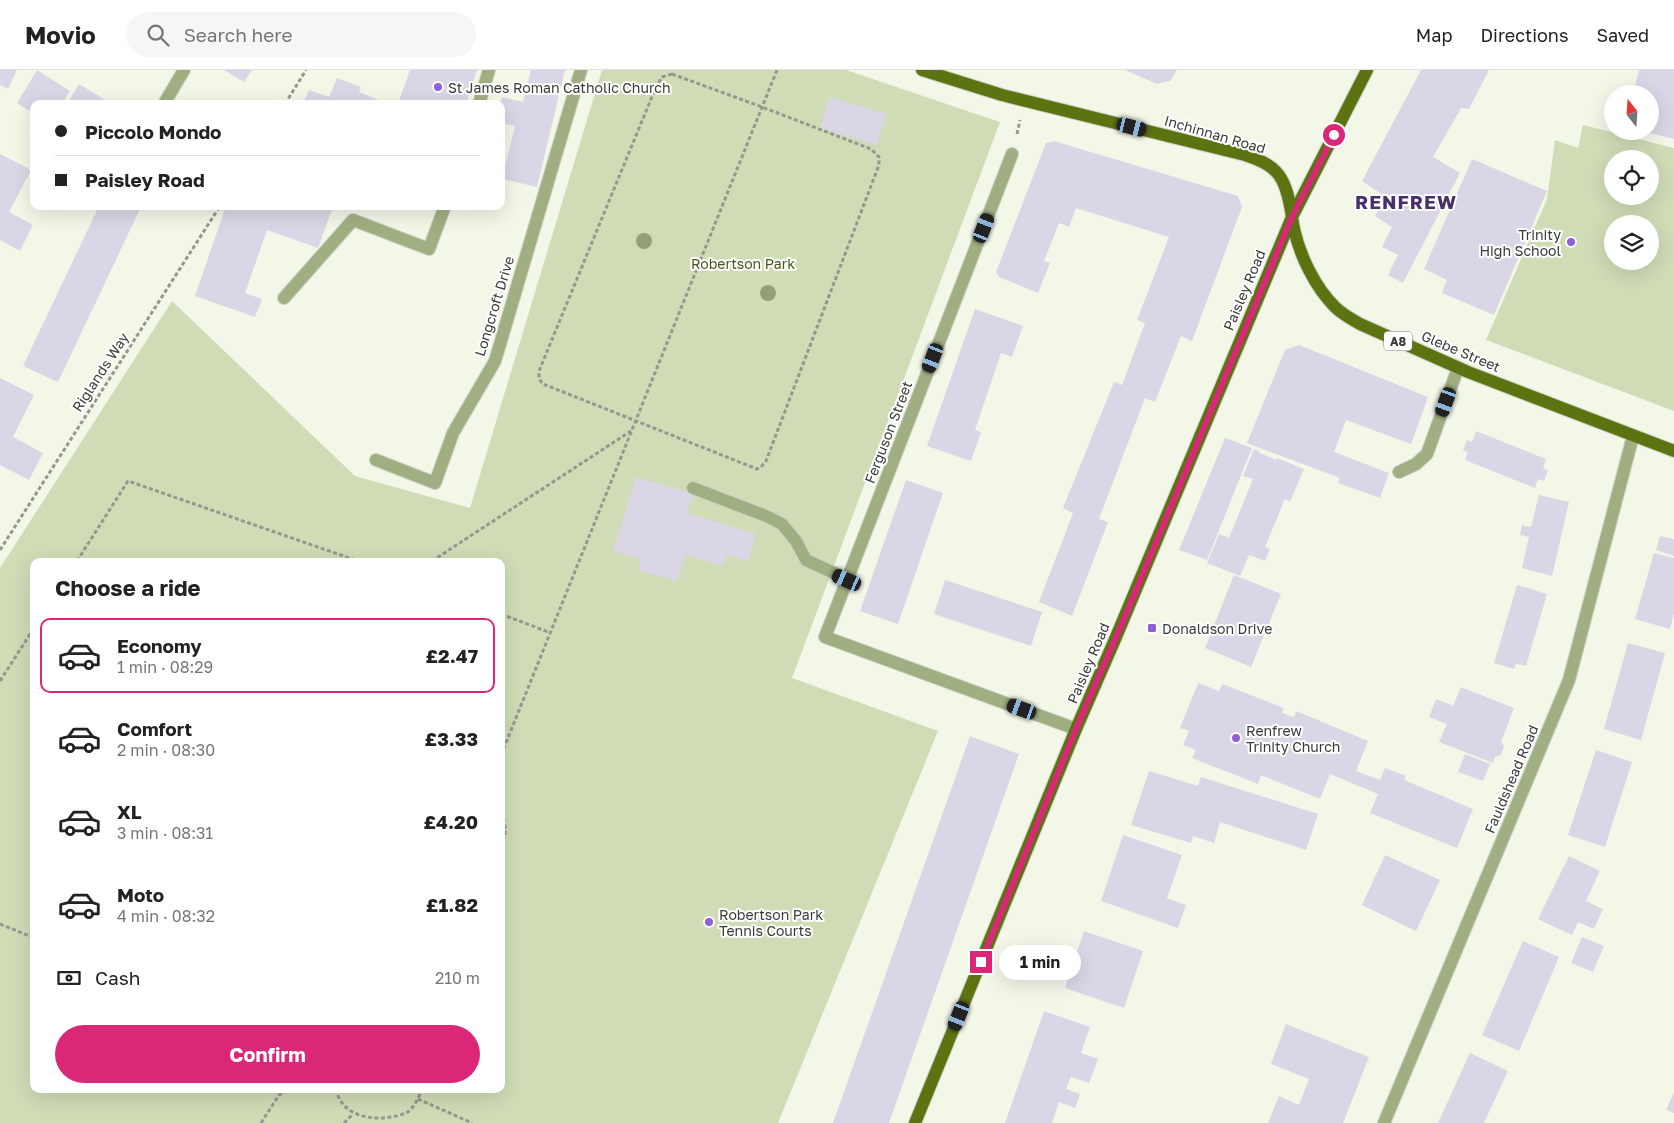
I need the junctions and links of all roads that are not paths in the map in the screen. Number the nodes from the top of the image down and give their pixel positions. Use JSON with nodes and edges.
{"nodes":[{"id":1,"x":184,"y":70,"type":"edge"},
{"id":2,"x":489,"y":70,"type":"edge"},
{"id":3,"x":580,"y":70,"type":"edge"},
{"id":4,"x":922,"y":70,"type":"edge"},
{"id":5,"x":1367,"y":70,"type":"edge"},
{"id":6,"x":166,"y":100,"type":"edge"},
{"id":7,"x":480,"y":100,"type":"edge"},
{"id":8,"x":1012,"y":154,"type":"road end"},
{"id":9,"x":443,"y":210,"type":"edge"},
{"id":10,"x":1292,"y":217,"type":"junction"},
{"id":11,"x":284,"y":298,"type":"dead end"},
{"id":12,"x":1458,"y":368,"type":"junction"},
{"id":13,"x":1633,"y":436,"type":"junction"},
{"id":14,"x":1674,"y":451,"type":"edge"},
{"id":15,"x":376,"y":460,"type":"dead end"},
{"id":16,"x":1399,"y":472,"type":"dead end"},
{"id":17,"x":694,"y":488,"type":"dead end"},
{"id":18,"x":847,"y":580,"type":"junction"},
{"id":19,"x":1076,"y":729,"type":"junction"},
{"id":20,"x":915,"y":1123,"type":"edge"},
{"id":21,"x":1384,"y":1123,"type":"edge"}],
"edges":[{"from":1,"to":6,"type":"street"},
{"from":2,"to":7,"type":"street"},
{"from":3,"to":15,"type":"street","name":"Longcroft Drive"},
{"from":4,"to":10,"type":"main road","name":"Inchinnan Road","number":"A8"},
{"from":5,"to":10,"type":"main road","name":"Paisley Road"},
{"from":8,"to":18,"type":"street","name":"Ferguson Street"},
{"from":9,"to":11,"type":"street"},
{"from":10,"to":12,"type":"main road","name":"Glebe Street","number":"A8"},
{"from":10,"to":19,"type":"main road","name":"Paisley Road"},
{"from":12,"to":13,"type":"main road","name":"Glebe Street","number":"A8"},
{"from":12,"to":16,"type":"street"},
{"from":13,"to":14,"type":"main road","name":"Glebe Street","number":"A8"},
{"from":13,"to":21,"type":"street","name":"Fauldshead Road"},
{"from":17,"to":18,"type":"street"},
{"from":18,"to":19,"type":"street","name":"Ferguson Street"},
{"from":19,"to":20,"type":"main road","name":"Paisley Road"}]}
